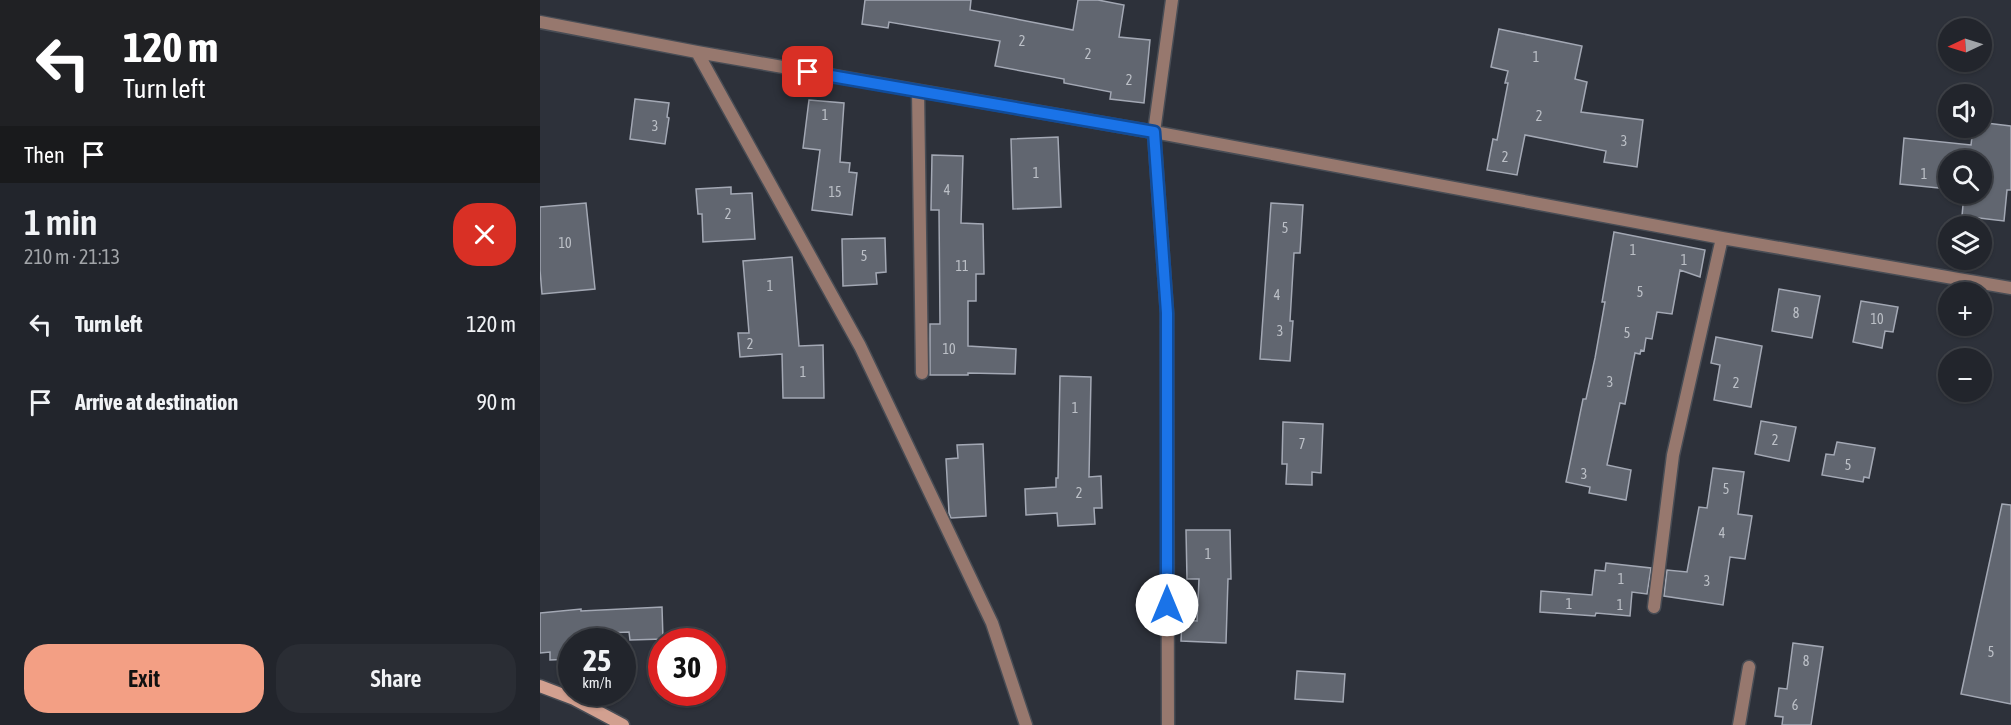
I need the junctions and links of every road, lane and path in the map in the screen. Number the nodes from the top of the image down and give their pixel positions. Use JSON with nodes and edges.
{"nodes":[{"id":1,"x":1172,"y":0,"type":"edge"},
{"id":2,"x":540,"y":22,"type":"edge"},
{"id":3,"x":697,"y":52,"type":"junction"},
{"id":4,"x":918,"y":91,"type":"junction"},
{"id":5,"x":1154,"y":132,"type":"junction"},
{"id":6,"x":1722,"y":238,"type":"junction"},
{"id":7,"x":2011,"y":288,"type":"edge"},
{"id":8,"x":922,"y":373,"type":"dead end"},
{"id":9,"x":1654,"y":607,"type":"dead end"},
{"id":10,"x":1749,"y":667,"type":"dead end"},
{"id":11,"x":540,"y":686,"type":"edge"},
{"id":12,"x":623,"y":725,"type":"edge"},
{"id":13,"x":1026,"y":725,"type":"edge"},
{"id":14,"x":1168,"y":725,"type":"edge"},
{"id":15,"x":1739,"y":725,"type":"edge"}],
"edges":[{"from":1,"to":5,"type":"street"},
{"from":2,"to":3,"type":"street"},
{"from":3,"to":4,"type":"street"},
{"from":3,"to":13,"type":"street"},
{"from":4,"to":5,"type":"street"},
{"from":4,"to":8,"type":"street"},
{"from":5,"to":6,"type":"street"},
{"from":5,"to":14,"type":"street"},
{"from":6,"to":7,"type":"street"},
{"from":6,"to":9,"type":"street"},
{"from":10,"to":15,"type":"street"},
{"from":11,"to":12,"type":"main road"}]}
